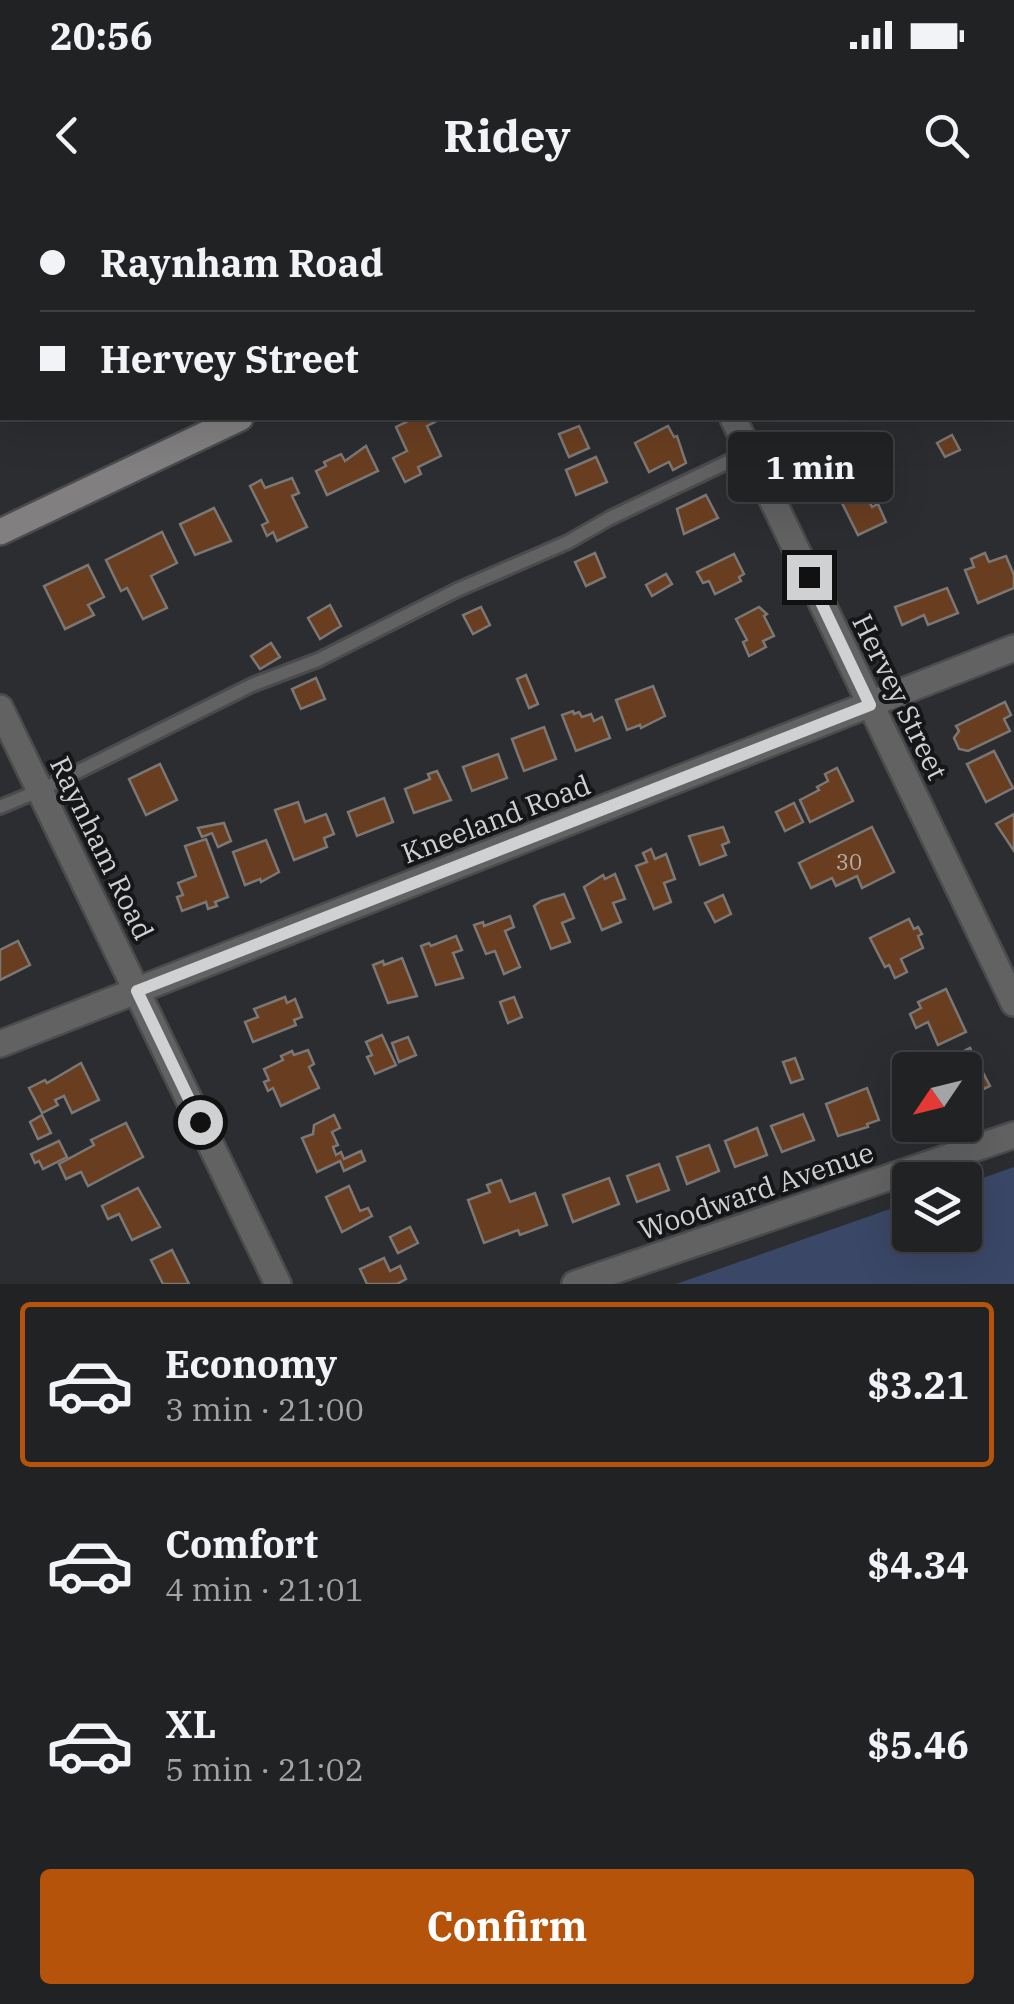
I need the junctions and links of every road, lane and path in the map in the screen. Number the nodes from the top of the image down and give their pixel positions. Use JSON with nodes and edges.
{"nodes":[{"id":1,"x":236,"y":420,"type":"edge"},
{"id":2,"x":734,"y":420,"type":"edge"},
{"id":3,"x":750,"y":452,"type":"junction"},
{"id":4,"x":0,"y":532,"type":"edge"},
{"id":5,"x":1014,"y":648,"type":"edge"},
{"id":6,"x":870,"y":705,"type":"junction"},
{"id":7,"x":0,"y":708,"type":"edge"},
{"id":8,"x":41,"y":790,"type":"junction"},
{"id":9,"x":0,"y":807,"type":"edge"},
{"id":10,"x":137,"y":991,"type":"junction"},
{"id":11,"x":1014,"y":1003,"type":"edge"},
{"id":12,"x":0,"y":1044,"type":"edge"},
{"id":13,"x":1014,"y":1135,"type":"edge"},
{"id":14,"x":278,"y":1284,"type":"edge"},
{"id":15,"x":575,"y":1284,"type":"edge"}],
"edges":[{"from":1,"to":4,"type":"main road"},
{"from":2,"to":3,"type":"street","name":"Hervey Street"},
{"from":3,"to":6,"type":"street","name":"Hervey Street"},
{"from":3,"to":8,"type":"lane"},
{"from":5,"to":6,"type":"street","name":"Kneeland Road"},
{"from":6,"to":10,"type":"street","name":"Kneeland Road"},
{"from":6,"to":11,"type":"street","name":"Hervey Street"},
{"from":7,"to":8,"type":"street","name":"Raynham Road"},
{"from":8,"to":9,"type":"lane"},
{"from":8,"to":10,"type":"street","name":"Raynham Road"},
{"from":10,"to":12,"type":"street","name":"Kneeland Road"},
{"from":10,"to":14,"type":"street","name":"Raynham Road"},
{"from":13,"to":15,"type":"street","name":"Woodward Avenue"}]}
